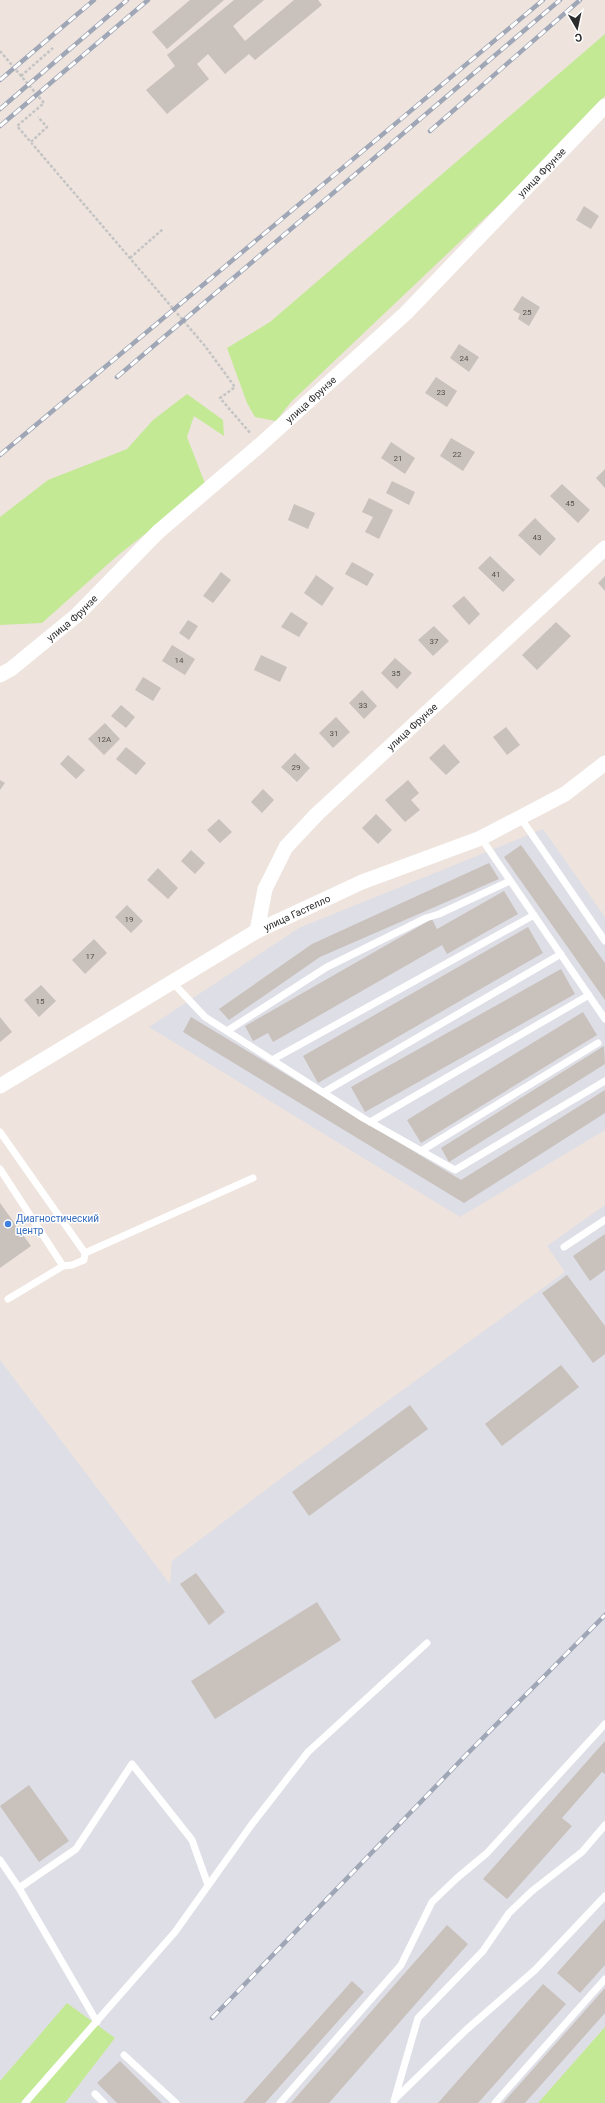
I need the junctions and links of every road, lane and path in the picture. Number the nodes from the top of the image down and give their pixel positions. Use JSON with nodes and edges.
{"nodes":[{"id":1,"x":53,"y":48,"type":"dead end"},
{"id":2,"x":0,"y":51,"type":"edge"},
{"id":3,"x":22,"y":76,"type":"junction"},
{"id":4,"x":605,"y":106,"type":"edge"},
{"id":5,"x":38,"y":116,"type":"dead end"},
{"id":6,"x":31,"y":142,"type":"junction"},
{"id":7,"x":164,"y":229,"type":"dead end"},
{"id":8,"x":130,"y":258,"type":"junction"},
{"id":9,"x":260,"y":445,"type":"junction"},
{"id":10,"x":605,"y":548,"type":"edge"},
{"id":11,"x":0,"y":676,"type":"edge"},
{"id":12,"x":605,"y":763,"type":"edge"},
{"id":13,"x":520,"y":817,"type":"junction"},
{"id":14,"x":481,"y":838,"type":"junction"},
{"id":15,"x":510,"y":880,"type":"junction"},
{"id":16,"x":534,"y":915,"type":"junction"},
{"id":17,"x":257,"y":931,"type":"junction"},
{"id":18,"x":605,"y":941,"type":"edge"},
{"id":19,"x":561,"y":954,"type":"junction"},
{"id":20,"x":173,"y":984,"type":"junction"},
{"id":21,"x":589,"y":995,"type":"junction"},
{"id":22,"x":605,"y":1019,"type":"edge"},
{"id":23,"x":227,"y":1031,"type":"junction"},
{"id":24,"x":598,"y":1043,"type":"dead end"},
{"id":25,"x":272,"y":1060,"type":"junction"},
{"id":26,"x":605,"y":1081,"type":"edge"},
{"id":27,"x":0,"y":1086,"type":"edge"},
{"id":28,"x":324,"y":1092,"type":"junction"},
{"id":29,"x":370,"y":1122,"type":"junction"},
{"id":30,"x":0,"y":1132,"type":"edge"},
{"id":31,"x":421,"y":1151,"type":"junction"},
{"id":32,"x":0,"y":1169,"type":"edge"},
{"id":33,"x":253,"y":1178,"type":"dead end"},
{"id":34,"x":605,"y":1220,"type":"edge"},
{"id":35,"x":564,"y":1247,"type":"dead end"},
{"id":36,"x":85,"y":1253,"type":"junction"},
{"id":37,"x":63,"y":1266,"type":"junction"},
{"id":38,"x":8,"y":1299,"type":"dead end"},
{"id":39,"x":427,"y":1643,"type":"dead end"},
{"id":40,"x":605,"y":1724,"type":"edge"},
{"id":41,"x":605,"y":1825,"type":"edge"},
{"id":42,"x":0,"y":1860,"type":"edge"},
{"id":43,"x":208,"y":1885,"type":"junction"},
{"id":44,"x":19,"y":1888,"type":"junction"},
{"id":45,"x":605,"y":1896,"type":"edge"},
{"id":46,"x":605,"y":1979,"type":"edge"},
{"id":47,"x":97,"y":2022,"type":"junction"},
{"id":48,"x":124,"y":2055,"type":"dead end"},
{"id":49,"x":95,"y":2094,"type":"dead end"},
{"id":50,"x":393,"y":2102,"type":"edge"},
{"id":51,"x":26,"y":2103,"type":"edge"},
{"id":52,"x":104,"y":2103,"type":"edge"},
{"id":53,"x":176,"y":2103,"type":"edge"},
{"id":54,"x":280,"y":2103,"type":"edge"},
{"id":55,"x":495,"y":2103,"type":"edge"}],
"edges":[{"from":1,"to":3,"type":"path"},
{"from":2,"to":3,"type":"path"},
{"from":3,"to":6,"type":"path"},
{"from":4,"to":9,"type":"street","name":"улица Фрунзе"},
{"from":5,"to":6,"type":"path"},
{"from":6,"to":8,"type":"path"},
{"from":7,"to":8,"type":"path"},
{"from":8,"to":9,"type":"path"},
{"from":9,"to":11,"type":"street","name":"улица Фрунзе"},
{"from":10,"to":17,"type":"street","name":"улица Фрунзе"},
{"from":12,"to":13,"type":"street","name":"улица Гастелло"},
{"from":13,"to":14,"type":"street","name":"улица Гастелло"},
{"from":13,"to":18,"type":"lane"},
{"from":14,"to":15,"type":"lane"},
{"from":14,"to":17,"type":"street","name":"улица Гастелло"},
{"from":15,"to":16,"type":"lane"},
{"from":15,"to":23,"type":"lane"},
{"from":16,"to":19,"type":"lane"},
{"from":16,"to":25,"type":"lane"},
{"from":17,"to":20,"type":"street","name":"улица Гастелло"},
{"from":19,"to":21,"type":"lane"},
{"from":19,"to":28,"type":"lane"},
{"from":20,"to":23,"type":"lane"},
{"from":20,"to":27,"type":"street","name":"улица Гастелло"},
{"from":21,"to":22,"type":"lane"},
{"from":21,"to":29,"type":"lane"},
{"from":23,"to":25,"type":"lane"},
{"from":24,"to":31,"type":"lane"},
{"from":25,"to":28,"type":"lane"},
{"from":26,"to":31,"type":"lane"},
{"from":28,"to":29,"type":"lane"},
{"from":29,"to":31,"type":"lane"},
{"from":30,"to":36,"type":"lane"},
{"from":32,"to":37,"type":"lane"},
{"from":33,"to":36,"type":"lane"},
{"from":34,"to":35,"type":"lane"},
{"from":36,"to":37,"type":"lane"},
{"from":37,"to":38,"type":"lane"},
{"from":39,"to":43,"type":"lane"},
{"from":40,"to":54,"type":"lane"},
{"from":41,"to":50,"type":"lane"},
{"from":42,"to":44,"type":"lane"},
{"from":43,"to":44,"type":"lane"},
{"from":43,"to":47,"type":"lane"},
{"from":44,"to":47,"type":"lane"},
{"from":45,"to":50,"type":"lane"},
{"from":46,"to":55,"type":"lane"},
{"from":47,"to":51,"type":"lane"},
{"from":48,"to":53,"type":"lane"},
{"from":49,"to":52,"type":"lane"}]}
